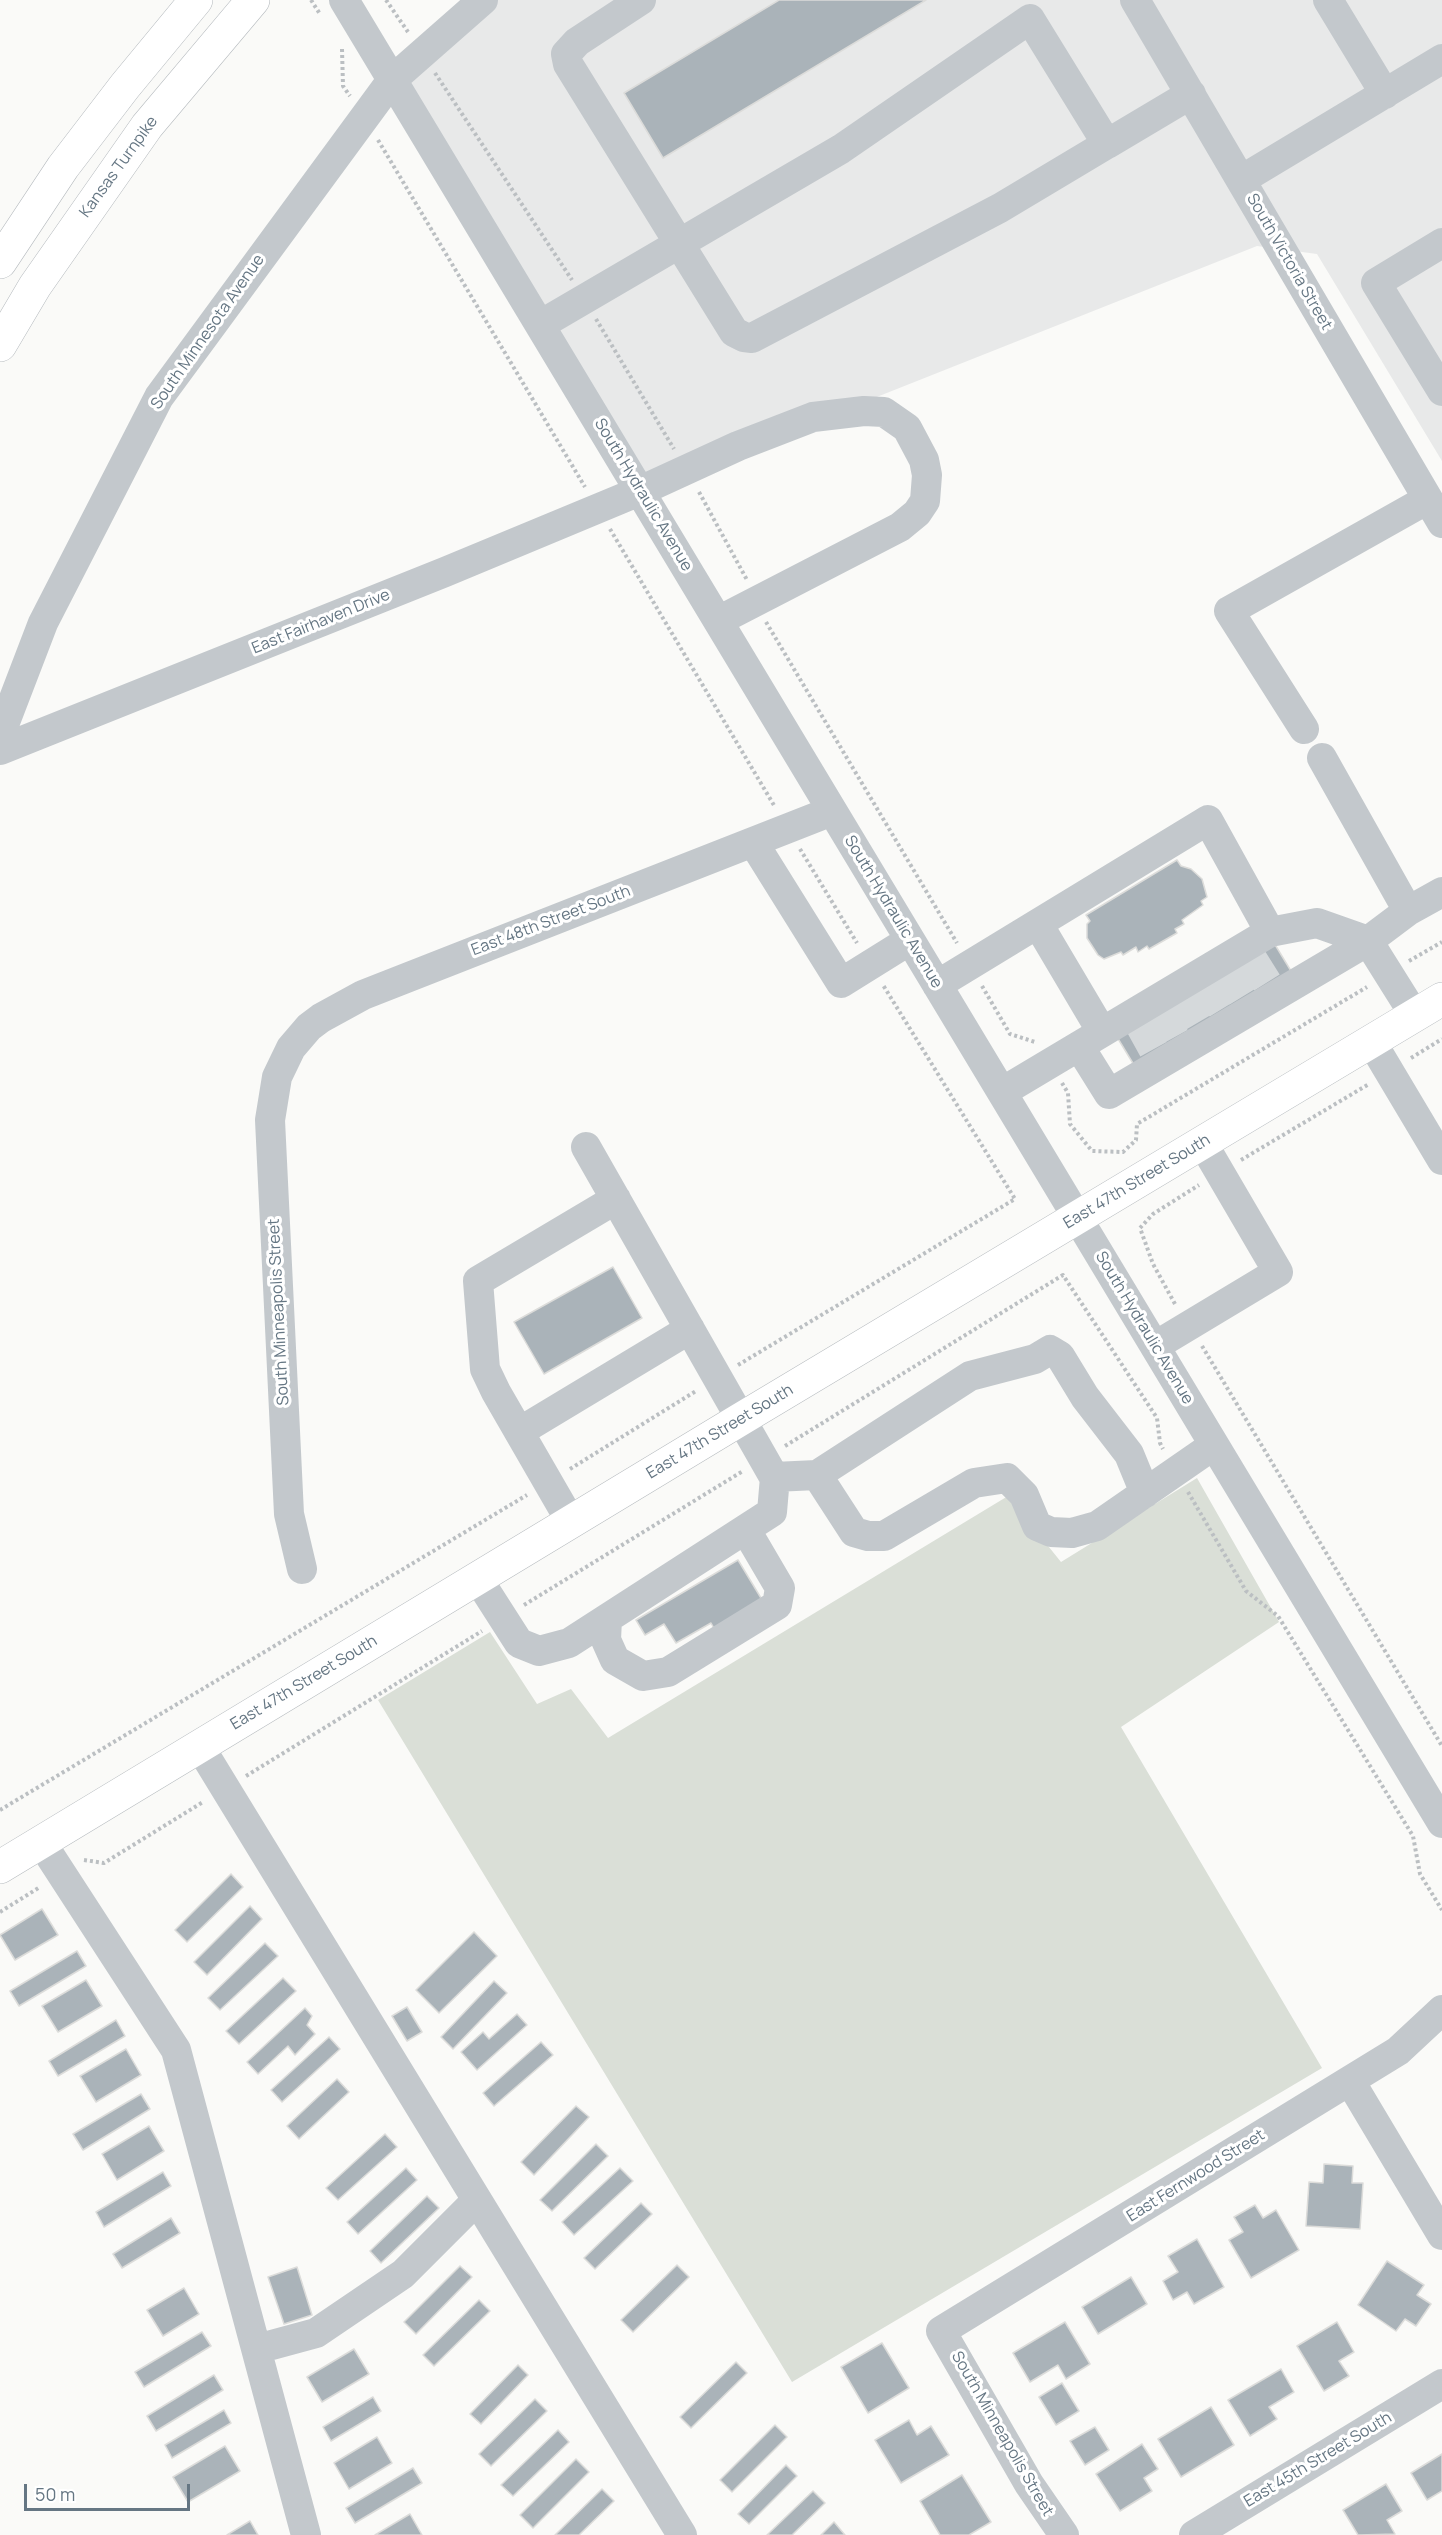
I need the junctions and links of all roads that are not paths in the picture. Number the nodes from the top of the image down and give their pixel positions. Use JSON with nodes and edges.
{"nodes":[{"id":1,"x":196,"y":0,"type":"edge"},
{"id":2,"x":253,"y":0,"type":"edge"},
{"id":3,"x":483,"y":0,"type":"edge"},
{"id":4,"x":640,"y":0,"type":"edge"},
{"id":5,"x":1135,"y":0,"type":"edge"},
{"id":6,"x":1328,"y":0,"type":"edge"},
{"id":7,"x":334,"y":10,"type":"edge"},
{"id":8,"x":1024,"y":10,"type":"edge"},
{"id":9,"x":1442,"y":59,"type":"edge"},
{"id":10,"x":392,"y":80,"type":"junction"},
{"id":11,"x":1191,"y":94,"type":"junction"},
{"id":12,"x":1385,"y":94,"type":"junction"},
{"id":13,"x":1107,"y":144,"type":"junction"},
{"id":14,"x":1241,"y":180,"type":"junction"},
{"id":15,"x":1442,"y":243,"type":"edge"},
{"id":16,"x":678,"y":244,"type":"junction"},
{"id":17,"x":0,"y":262,"type":"edge"},
{"id":18,"x":540,"y":325,"type":"junction"},
{"id":19,"x":0,"y":345,"type":"edge"},
{"id":20,"x":1442,"y":391,"type":"edge"},
{"id":21,"x":640,"y":491,"type":"junction"},
{"id":22,"x":1435,"y":511,"type":"edge"},
{"id":23,"x":718,"y":621,"type":"junction"},
{"id":24,"x":1304,"y":729,"type":"dead end"},
{"id":25,"x":0,"y":735,"type":"edge"},
{"id":26,"x":0,"y":750,"type":"edge"},
{"id":27,"x":1322,"y":758,"type":"dead end"},
{"id":28,"x":832,"y":812,"type":"junction"},
{"id":29,"x":753,"y":842,"type":"junction"},
{"id":30,"x":1442,"y":892,"type":"edge"},
{"id":31,"x":1408,"y":910,"type":"junction"},
{"id":32,"x":1038,"y":924,"type":"junction"},
{"id":33,"x":910,"y":940,"type":"junction"},
{"id":34,"x":1368,"y":941,"type":"junction"},
{"id":35,"x":1198,"y":981,"type":"junction"},
{"id":36,"x":937,"y":985,"type":"junction"},
{"id":37,"x":1428,"y":1008,"type":"edge"},
{"id":38,"x":1091,"y":1039,"type":"junction"},
{"id":39,"x":1371,"y":1041,"type":"junction"},
{"id":40,"x":287,"y":1056,"type":"joint"},
{"id":41,"x":1002,"y":1092,"type":"junction"},
{"id":42,"x":1202,"y":1143,"type":"junction"},
{"id":43,"x":586,"y":1147,"type":"dead end"},
{"id":44,"x":1442,"y":1160,"type":"edge"},
{"id":45,"x":615,"y":1199,"type":"junction"},
{"id":46,"x":1077,"y":1217,"type":"junction"},
{"id":47,"x":690,"y":1329,"type":"junction"},
{"id":48,"x":1155,"y":1346,"type":"junction"},
{"id":49,"x":741,"y":1419,"type":"junction"},
{"id":50,"x":519,"y":1432,"type":"junction"},
{"id":51,"x":1215,"y":1445,"type":"junction"},
{"id":52,"x":817,"y":1475,"type":"junction"},
{"id":53,"x":775,"y":1478,"type":"junction"},
{"id":54,"x":1145,"y":1492,"type":"junction"},
{"id":55,"x":571,"y":1522,"type":"junction"},
{"id":56,"x":746,"y":1530,"type":"junction"},
{"id":57,"x":302,"y":1569,"type":"dead end"},
{"id":58,"x":478,"y":1579,"type":"junction"},
{"id":59,"x":607,"y":1619,"type":"junction"},
{"id":60,"x":200,"y":1747,"type":"junction"},
{"id":61,"x":1433,"y":1788,"type":"edge"},
{"id":62,"x":1442,"y":1823,"type":"edge"},
{"id":63,"x":41,"y":1842,"type":"junction"},
{"id":64,"x":0,"y":1867,"type":"edge"},
{"id":65,"x":1442,"y":2010,"type":"edge"},
{"id":66,"x":1350,"y":2081,"type":"junction"},
{"id":67,"x":477,"y":2200,"type":"junction"},
{"id":68,"x":1442,"y":2235,"type":"edge"},
{"id":69,"x":941,"y":2331,"type":"joint"},
{"id":70,"x":257,"y":2349,"type":"junction"},
{"id":71,"x":1442,"y":2384,"type":"edge"},
{"id":72,"x":306,"y":2535,"type":"edge"},
{"id":73,"x":682,"y":2535,"type":"edge"},
{"id":74,"x":1064,"y":2535,"type":"edge"},
{"id":75,"x":1194,"y":2535,"type":"edge"}],
"edges":[{"from":1,"to":17,"type":"main road"},
{"from":2,"to":19,"type":"main road","name":"Kansas Turnpike"},
{"from":3,"to":10,"type":"street","name":"South Minnesota Avenue"},
{"from":4,"to":16,"type":"street"},
{"from":5,"to":11,"type":"street","name":"South Victoria Street"},
{"from":6,"to":12,"type":"street"},
{"from":7,"to":10,"type":"street","name":"South Hydraulic Avenue"},
{"from":8,"to":13,"type":"street"},
{"from":8,"to":16,"type":"street"},
{"from":9,"to":12,"type":"street"},
{"from":10,"to":18,"type":"street","name":"South Hydraulic Avenue"},
{"from":10,"to":25,"type":"street","name":"South Minnesota Avenue"},
{"from":11,"to":13,"type":"street"},
{"from":11,"to":14,"type":"street","name":"South Victoria Street"},
{"from":12,"to":14,"type":"street"},
{"from":13,"to":16,"type":"street"},
{"from":14,"to":22,"type":"street","name":"South Victoria Street"},
{"from":15,"to":20,"type":"street"},
{"from":16,"to":18,"type":"street"},
{"from":18,"to":21,"type":"street","name":"South Hydraulic Avenue"},
{"from":21,"to":23,"type":"street","name":"South Hydraulic Avenue"},
{"from":21,"to":23,"type":"street","name":"East Fairhaven Drive"},
{"from":21,"to":26,"type":"street","name":"East Fairhaven Drive"},
{"from":22,"to":24,"type":"street"},
{"from":23,"to":28,"type":"street","name":"South Hydraulic Avenue"},
{"from":27,"to":31,"type":"street"},
{"from":28,"to":29,"type":"street","name":"East 48th Street South"},
{"from":28,"to":33,"type":"street","name":"South Hydraulic Avenue"},
{"from":29,"to":33,"type":"street"},
{"from":29,"to":40,"type":"street","name":"East 48th Street South"},
{"from":30,"to":31,"type":"street"},
{"from":31,"to":34,"type":"street"},
{"from":32,"to":35,"type":"street"},
{"from":32,"to":36,"type":"street"},
{"from":32,"to":38,"type":"street"},
{"from":33,"to":36,"type":"street","name":"South Hydraulic Avenue"},
{"from":34,"to":35,"type":"street"},
{"from":34,"to":37,"type":"street"},
{"from":34,"to":38,"type":"street"},
{"from":35,"to":38,"type":"street"},
{"from":36,"to":41,"type":"street","name":"South Hydraulic Avenue"},
{"from":37,"to":39,"type":"main road","name":"East 47th Street South"},
{"from":38,"to":41,"type":"street"},
{"from":39,"to":42,"type":"main road","name":"East 47th Street South"},
{"from":39,"to":44,"type":"street"},
{"from":40,"to":57,"type":"street","name":"South Minneapolis Street"},
{"from":41,"to":46,"type":"street","name":"South Hydraulic Avenue"},
{"from":42,"to":46,"type":"main road","name":"East 47th Street South"},
{"from":42,"to":48,"type":"street"},
{"from":43,"to":45,"type":"street"},
{"from":45,"to":47,"type":"street"},
{"from":45,"to":50,"type":"street"},
{"from":46,"to":48,"type":"street","name":"South Hydraulic Avenue"},
{"from":46,"to":49,"type":"main road","name":"East 47th Street South"},
{"from":47,"to":49,"type":"street"},
{"from":47,"to":50,"type":"street"},
{"from":48,"to":51,"type":"street","name":"South Hydraulic Avenue"},
{"from":49,"to":53,"type":"street"},
{"from":49,"to":55,"type":"main road","name":"East 47th Street South"},
{"from":50,"to":55,"type":"street"},
{"from":51,"to":54,"type":"street"},
{"from":51,"to":61,"type":"street","name":"South Hydraulic Avenue"},
{"from":52,"to":53,"type":"street"},
{"from":52,"to":54,"type":"street"},
{"from":52,"to":54,"type":"street"},
{"from":53,"to":56,"type":"street"},
{"from":55,"to":58,"type":"main road","name":"East 47th Street South"},
{"from":56,"to":59,"type":"street"},
{"from":56,"to":59,"type":"street"},
{"from":58,"to":59,"type":"street"},
{"from":58,"to":60,"type":"main road","name":"East 47th Street South"},
{"from":60,"to":63,"type":"main road","name":"East 47th Street South"},
{"from":60,"to":67,"type":"street"},
{"from":61,"to":62,"type":"street","name":"South Hydraulic Avenue"},
{"from":63,"to":64,"type":"main road","name":"East 47th Street South"},
{"from":63,"to":70,"type":"street"},
{"from":65,"to":66,"type":"street","name":"East Fernwood Street"},
{"from":66,"to":68,"type":"street"},
{"from":66,"to":69,"type":"street","name":"East Fernwood Street"},
{"from":67,"to":70,"type":"street"},
{"from":67,"to":73,"type":"street"},
{"from":69,"to":74,"type":"street","name":"South Minneapolis Street"},
{"from":70,"to":72,"type":"street"},
{"from":71,"to":75,"type":"street","name":"East 45th Street South"}]}
